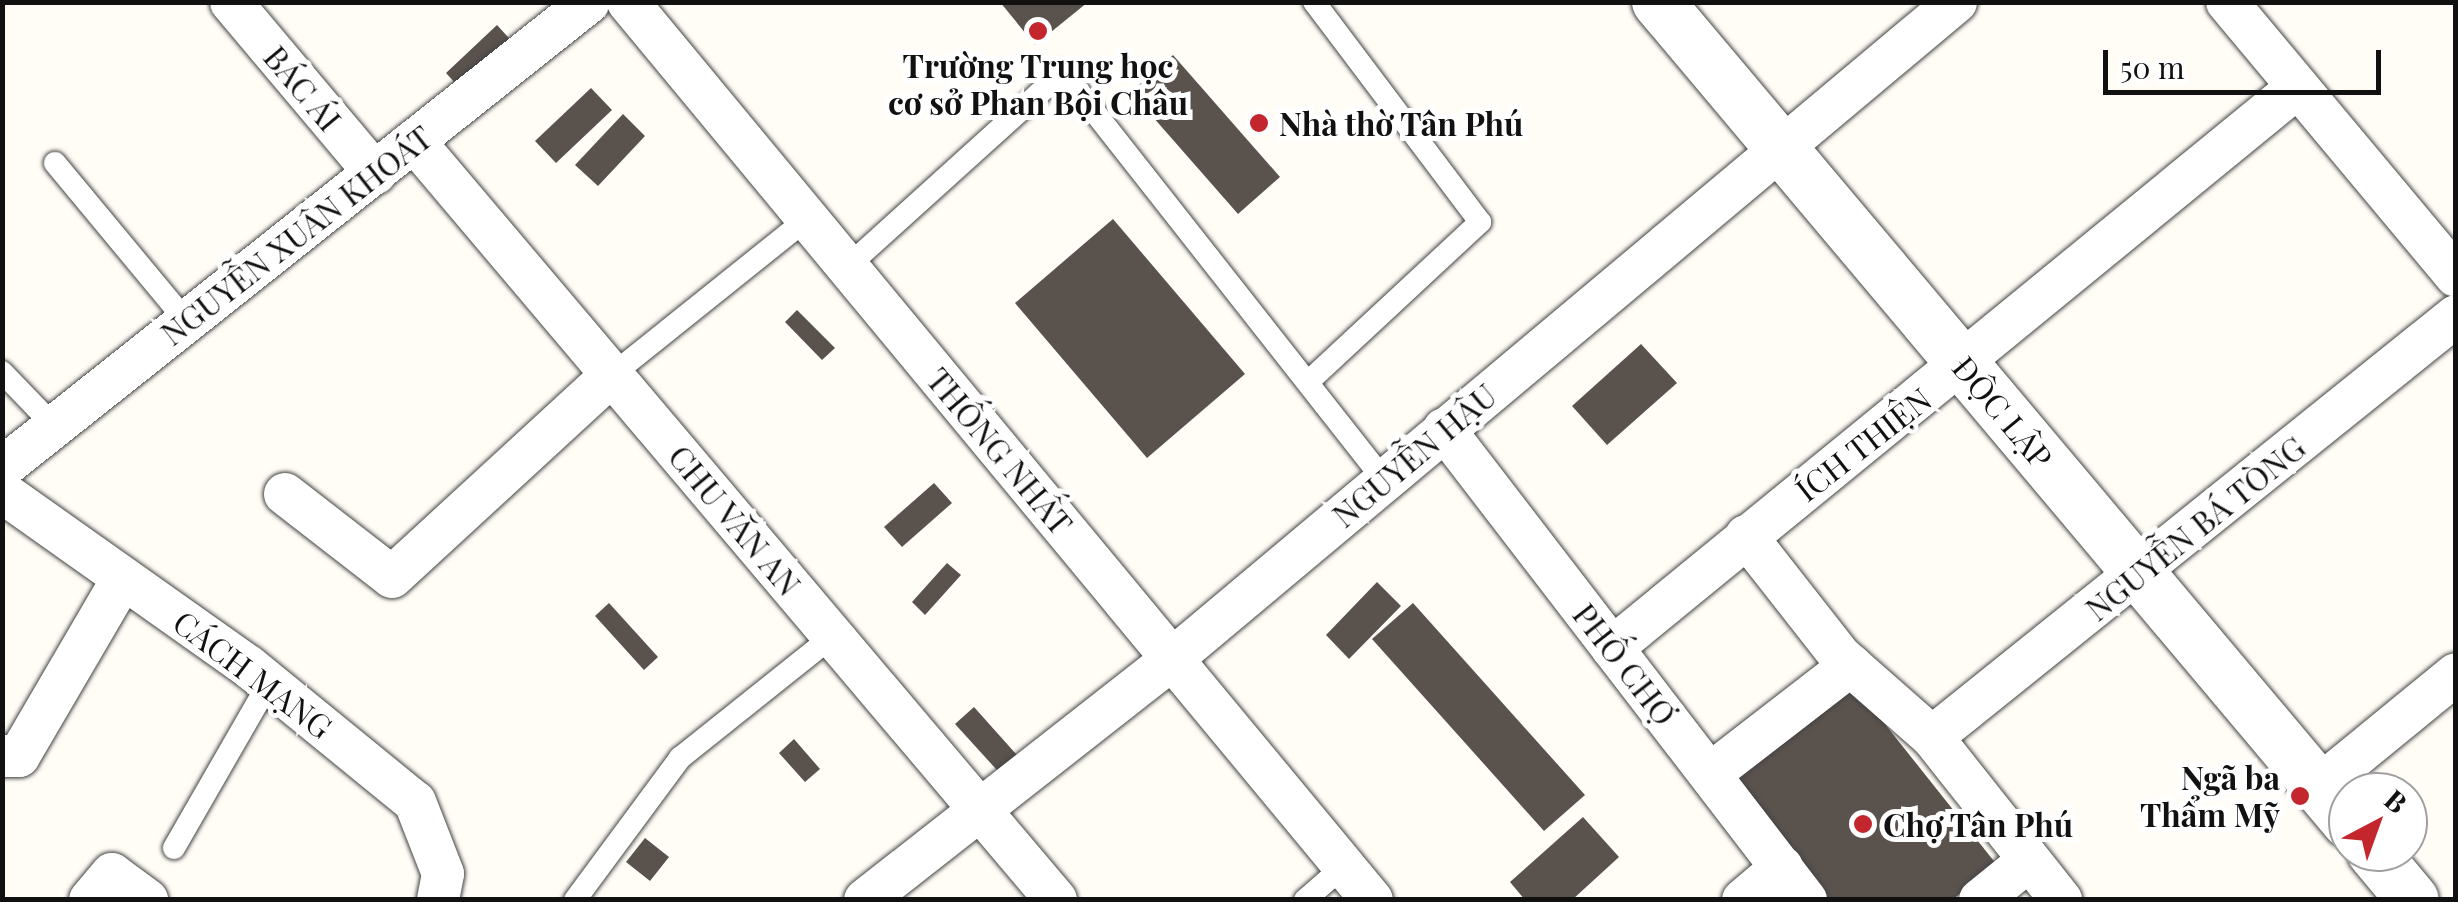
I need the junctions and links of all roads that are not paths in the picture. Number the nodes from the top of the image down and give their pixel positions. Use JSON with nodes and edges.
{"nodes":[{"id":1,"x":231,"y":2,"type":"edge"},
{"id":2,"x":589,"y":2,"type":"edge"},
{"id":3,"x":628,"y":2,"type":"edge"},
{"id":4,"x":1314,"y":2,"type":"edge"},
{"id":5,"x":1658,"y":2,"type":"edge"},
{"id":6,"x":1956,"y":2,"type":"edge"},
{"id":7,"x":2227,"y":2,"type":"edge"},
{"id":8,"x":2298,"y":87,"type":"junction"},
{"id":9,"x":414,"y":141,"type":"junction"},
{"id":10,"x":1784,"y":151,"type":"junction"},
{"id":11,"x":55,"y":162,"type":"dead end"},
{"id":12,"x":374,"y":172,"type":"junction"},
{"id":13,"x":807,"y":219,"type":"junction"},
{"id":14,"x":847,"y":267,"type":"junction"},
{"id":15,"x":2456,"y":276,"type":"edge"},
{"id":16,"x":2456,"y":316,"type":"edge"},
{"id":17,"x":187,"y":322,"type":"junction"},
{"id":18,"x":1964,"y":365,"type":"junction"},
{"id":19,"x":2,"y":372,"type":"edge"},
{"id":20,"x":612,"y":375,"type":"junction"},
{"id":21,"x":1308,"y":382,"type":"junction"},
{"id":22,"x":55,"y":426,"type":"junction"},
{"id":23,"x":1444,"y":429,"type":"junction"},
{"id":24,"x":2,"y":468,"type":"edge"},
{"id":25,"x":1384,"y":480,"type":"junction"},
{"id":26,"x":2,"y":492,"type":"edge"},
{"id":27,"x":284,"y":494,"type":"dead end"},
{"id":28,"x":1746,"y":536,"type":"junction"},
{"id":29,"x":2140,"y":574,"type":"junction"},
{"id":30,"x":123,"y":578,"type":"junction"},
{"id":31,"x":833,"y":636,"type":"junction"},
{"id":32,"x":1612,"y":648,"type":"junction"},
{"id":33,"x":1172,"y":659,"type":"junction"},
{"id":34,"x":1851,"y":666,"type":"junction"},
{"id":35,"x":2456,"y":674,"type":"edge"},
{"id":36,"x":268,"y":683,"type":"junction"},
{"id":37,"x":1932,"y":737,"type":"junction"},
{"id":38,"x":2,"y":756,"type":"edge"},
{"id":39,"x":2364,"y":772,"type":"edge"},
{"id":40,"x":1710,"y":774,"type":"junction"},
{"id":41,"x":2328,"y":799,"type":"edge"},
{"id":42,"x":980,"y":809,"type":"junction"},
{"id":43,"x":174,"y":848,"type":"dead end"},
{"id":44,"x":2027,"y":862,"type":"junction"},
{"id":45,"x":1344,"y":866,"type":"junction"},
{"id":46,"x":2390,"y":872,"type":"edge"},
{"id":47,"x":1794,"y":883,"type":"edge"},
{"id":48,"x":90,"y":900,"type":"edge"},
{"id":49,"x":148,"y":900,"type":"edge"},
{"id":50,"x":438,"y":900,"type":"edge"},
{"id":51,"x":575,"y":900,"type":"edge"},
{"id":52,"x":865,"y":900,"type":"edge"},
{"id":53,"x":1056,"y":900,"type":"edge"},
{"id":54,"x":1305,"y":900,"type":"edge"},
{"id":55,"x":1372,"y":900,"type":"edge"},
{"id":56,"x":1742,"y":900,"type":"edge"},
{"id":57,"x":1980,"y":900,"type":"edge"},
{"id":58,"x":2061,"y":900,"type":"edge"},
{"id":59,"x":2413,"y":900,"type":"edge"}],
"edges":[{"from":1,"to":12,"type":"street","name":"BÁC ÁI"},
{"from":2,"to":9,"type":"street","name":"NGUYỄN XUÂN KHOÁT"},
{"from":3,"to":13,"type":"street","name":"THỐNG NHẤT"},
{"from":4,"to":21,"type":"lane"},
{"from":5,"to":10,"type":"street","name":"ĐỘC LẬP"},
{"from":6,"to":10,"type":"street","name":"NGUYỄN HẬU"},
{"from":7,"to":8,"type":"street"},
{"from":8,"to":15,"type":"street"},
{"from":8,"to":18,"type":"street","name":"ÍCH THIỆN"},
{"from":9,"to":12,"type":"street","name":"NGUYỄN XUÂN KHOÁT"},
{"from":9,"to":20,"type":"street","name":"CHU VĂN AN"},
{"from":10,"to":18,"type":"street","name":"ĐỘC LẬP"},
{"from":10,"to":23,"type":"street","name":"NGUYỄN HẬU"},
{"from":11,"to":17,"type":"lane"},
{"from":12,"to":17,"type":"street","name":"NGUYỄN XUÂN KHOÁT"},
{"from":13,"to":14,"type":"street","name":"THỐNG NHẤT"},
{"from":13,"to":20,"type":"lane"},
{"from":14,"to":21,"type":"lane"},
{"from":14,"to":33,"type":"street","name":"THỐNG NHẤT"},
{"from":16,"to":29,"type":"street","name":"NGUYỄN BÁ TÒNG"},
{"from":17,"to":22,"type":"street","name":"NGUYỄN XUÂN KHOÁT"},
{"from":18,"to":28,"type":"street","name":"ÍCH THIỆN"},
{"from":18,"to":29,"type":"street","name":"ĐỘC LẬP"},
{"from":19,"to":22,"type":"lane"},
{"from":20,"to":27,"type":"street"},
{"from":20,"to":31,"type":"street","name":"CHU VĂN AN"},
{"from":21,"to":25,"type":"lane"},
{"from":22,"to":24,"type":"street","name":"NGUYỄN XUÂN KHOÁT"},
{"from":23,"to":25,"type":"street","name":"NGUYỄN HẬU"},
{"from":23,"to":32,"type":"street","name":"PHỐ CHỢ"},
{"from":25,"to":33,"type":"street","name":"NGUYỄN HẬU"},
{"from":26,"to":30,"type":"street","name":"CÁCH MẠNG"},
{"from":28,"to":32,"type":"street","name":"ÍCH THIỆN"},
{"from":28,"to":34,"type":"street"},
{"from":29,"to":37,"type":"street","name":"NGUYỄN BÁ TÒNG"},
{"from":29,"to":41,"type":"street","name":"ĐỘC LẬP"},
{"from":30,"to":36,"type":"street","name":"CÁCH MẠNG"},
{"from":30,"to":38,"type":"street"},
{"from":31,"to":42,"type":"street","name":"CHU VĂN AN"},
{"from":31,"to":51,"type":"lane"},
{"from":32,"to":40,"type":"street","name":"PHỐ CHỢ"},
{"from":33,"to":42,"type":"street","name":"NGUYỄN HẬU"},
{"from":33,"to":45,"type":"street","name":"THỐNG NHẤT"},
{"from":34,"to":37,"type":"street"},
{"from":34,"to":40,"type":"street"},
{"from":35,"to":39,"type":"street"},
{"from":36,"to":43,"type":"lane"},
{"from":36,"to":50,"type":"street","name":"CÁCH MẠNG"},
{"from":37,"to":44,"type":"street"},
{"from":40,"to":47,"type":"street","name":"PHỐ CHỢ"},
{"from":42,"to":52,"type":"street","name":"NGUYỄN HẬU"},
{"from":42,"to":53,"type":"street","name":"CHU VĂN AN"},
{"from":44,"to":57,"type":"street"},
{"from":44,"to":58,"type":"street"},
{"from":45,"to":54,"type":"lane"},
{"from":45,"to":55,"type":"street","name":"THỐNG NHẤT"},
{"from":46,"to":59,"type":"street"},
{"from":47,"to":56,"type":"street"},
{"from":48,"to":49,"type":"street"}]}
